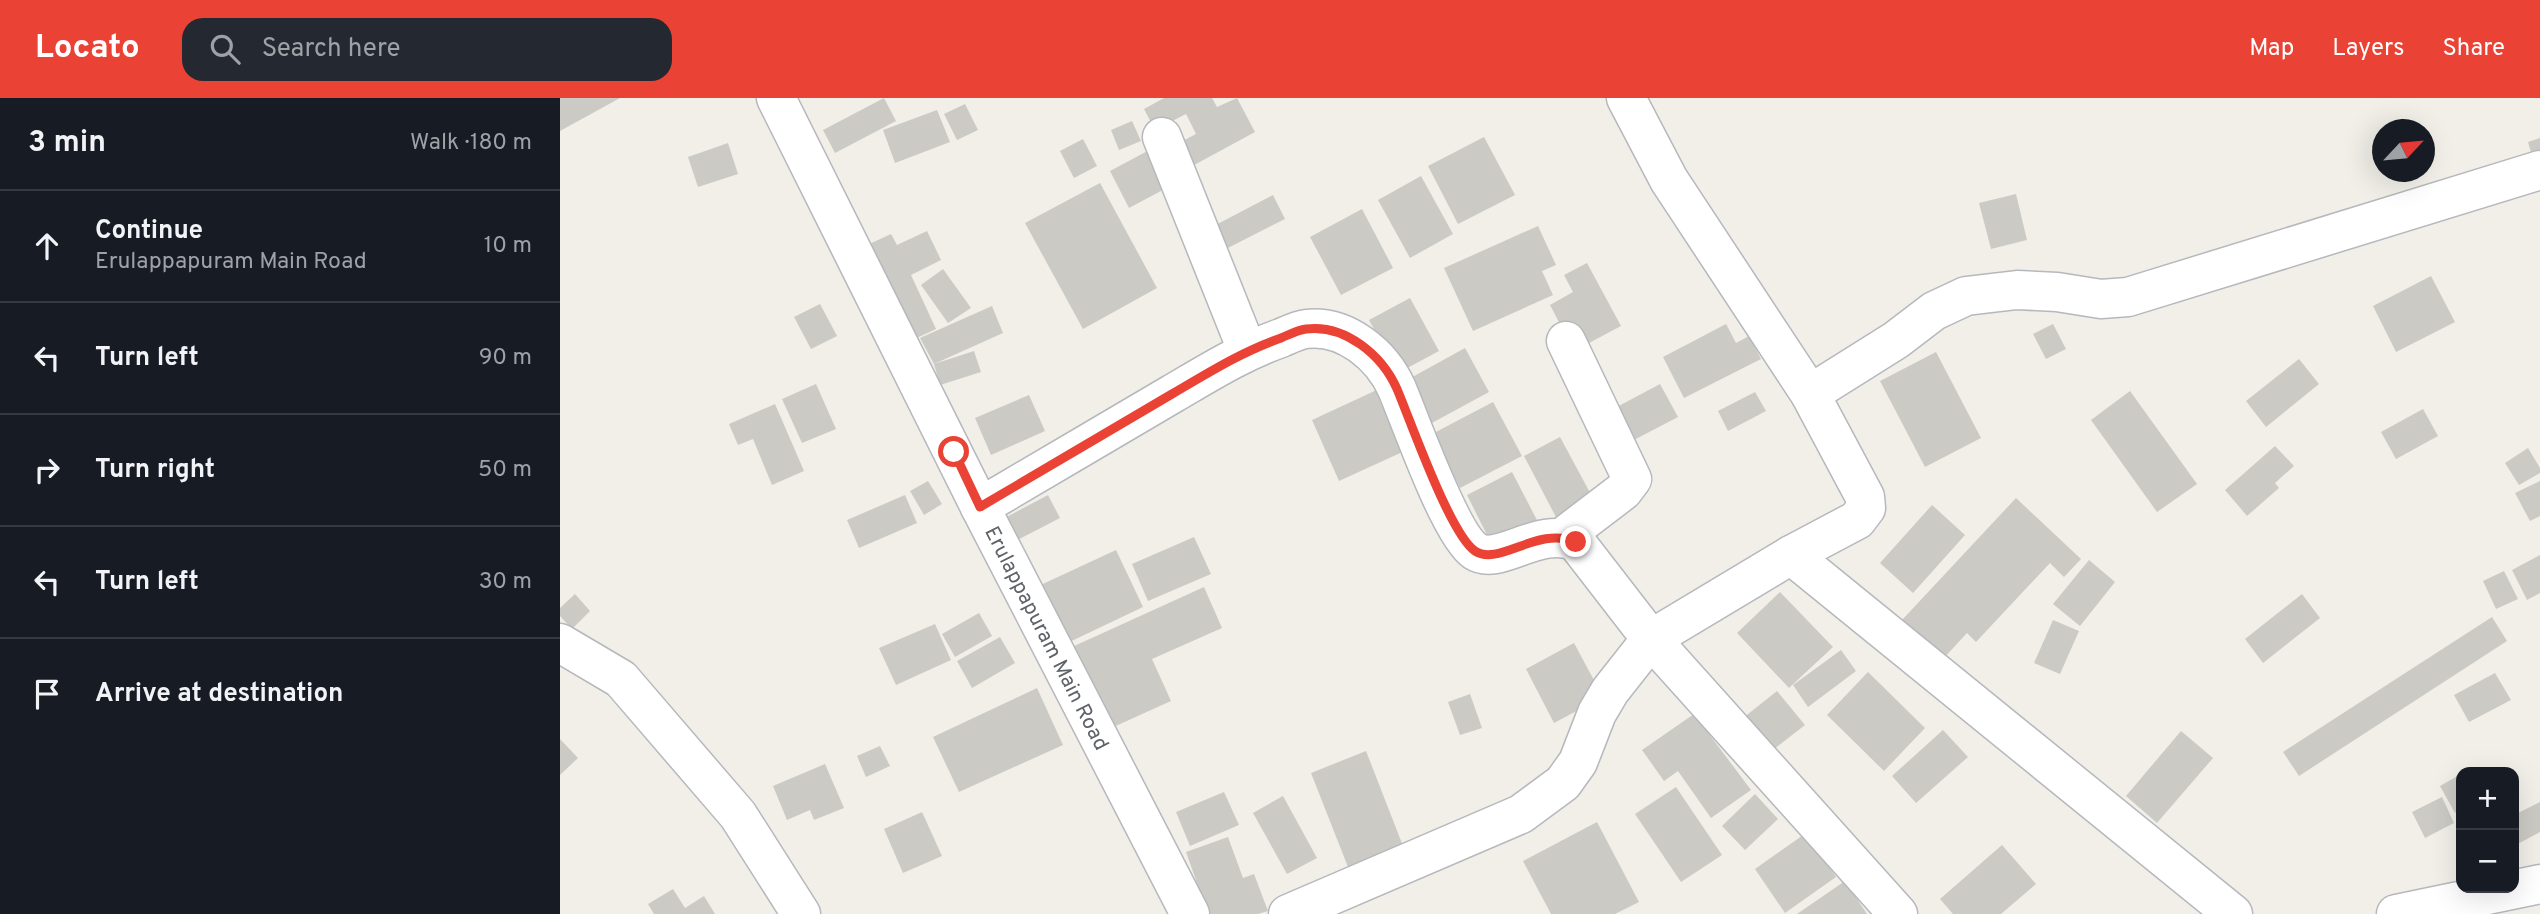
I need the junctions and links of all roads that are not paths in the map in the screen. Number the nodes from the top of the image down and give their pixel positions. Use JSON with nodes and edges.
{"nodes":[{"id":1,"x":776,"y":98,"type":"edge"},
{"id":2,"x":1626,"y":98,"type":"edge"},
{"id":3,"x":1162,"y":137,"type":"dead end"},
{"id":4,"x":2540,"y":170,"type":"edge"},
{"id":5,"x":1566,"y":341,"type":"dead end"},
{"id":6,"x":1247,"y":350,"type":"junction"},
{"id":7,"x":1810,"y":394,"type":"junction"},
{"id":8,"x":980,"y":507,"type":"junction"},
{"id":9,"x":1564,"y":536,"type":"junction"},
{"id":10,"x":1791,"y":555,"type":"junction"},
{"id":11,"x":1651,"y":639,"type":"junction"},
{"id":12,"x":560,"y":643,"type":"edge"},
{"id":13,"x":2540,"y":884,"type":"edge"},
{"id":14,"x":801,"y":914,"type":"edge"},
{"id":15,"x":1190,"y":914,"type":"edge"},
{"id":16,"x":1288,"y":914,"type":"edge"},
{"id":17,"x":1898,"y":914,"type":"edge"},
{"id":18,"x":2233,"y":914,"type":"edge"},
{"id":19,"x":2396,"y":914,"type":"edge"}],
"edges":[{"from":1,"to":8,"type":"street","name":"Erulappapuram Main Road"},
{"from":2,"to":7,"type":"street"},
{"from":3,"to":6,"type":"street"},
{"from":4,"to":7,"type":"street"},
{"from":5,"to":9,"type":"street"},
{"from":6,"to":8,"type":"street"},
{"from":6,"to":9,"type":"street"},
{"from":7,"to":10,"type":"street"},
{"from":8,"to":15,"type":"street","name":"Erulappapuram Main Road"},
{"from":9,"to":11,"type":"street"},
{"from":10,"to":11,"type":"street"},
{"from":10,"to":18,"type":"street"},
{"from":11,"to":16,"type":"street"},
{"from":11,"to":17,"type":"street"},
{"from":12,"to":14,"type":"street"},
{"from":13,"to":19,"type":"street"}]}
